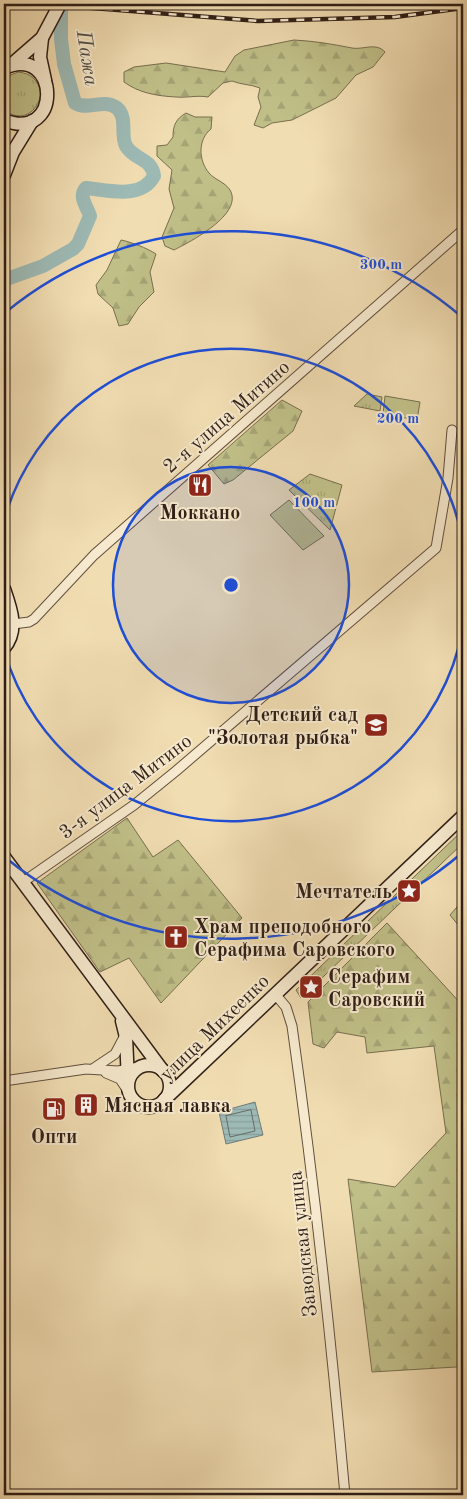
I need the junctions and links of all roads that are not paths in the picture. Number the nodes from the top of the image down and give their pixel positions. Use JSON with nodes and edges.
{"nodes":[{"id":1,"x":60,"y":4,"type":"edge"},
{"id":2,"x":42,"y":38,"type":"junction"},
{"id":3,"x":5,"y":67,"type":"edge"},
{"id":4,"x":46,"y":81,"type":"junction"},
{"id":5,"x":4,"y":120,"type":"edge"},
{"id":6,"x":32,"y":121,"type":"junction"},
{"id":7,"x":4,"y":175,"type":"edge"},
{"id":8,"x":463,"y":230,"type":"edge"},
{"id":9,"x":452,"y":430,"type":"dead end"},
{"id":10,"x":4,"y":589,"type":"edge"},
{"id":11,"x":13,"y":624,"type":"junction"},
{"id":12,"x":4,"y":648,"type":"edge"},
{"id":13,"x":463,"y":816,"type":"edge"},
{"id":14,"x":4,"y":857,"type":"edge"},
{"id":15,"x":23,"y":882,"type":"junction"},
{"id":16,"x":275,"y":994,"type":"junction"},
{"id":17,"x":119,"y":1014,"type":"junction"},
{"id":18,"x":125,"y":1032,"type":"junction"},
{"id":19,"x":90,"y":1069,"type":"junction"},
{"id":20,"x":165,"y":1072,"type":"junction"},
{"id":21,"x":193,"y":1073,"type":"junction"},
{"id":22,"x":132,"y":1079,"type":"junction"},
{"id":23,"x":4,"y":1081,"type":"edge"},
{"id":24,"x":164,"y":1100,"type":"junction"},
{"id":25,"x":345,"y":1495,"type":"edge"}],
"edges":[{"from":1,"to":2,"type":"street"},
{"from":2,"to":3,"type":"street"},
{"from":2,"to":4,"type":"street"},
{"from":3,"to":4,"type":"street"},
{"from":4,"to":6,"type":"street"},
{"from":5,"to":6,"type":"street"},
{"from":6,"to":7,"type":"street"},
{"from":8,"to":11,"type":"street","name":"2-я улица Митино"},
{"from":9,"to":15,"type":"street","name":"3-я улица Митино"},
{"from":10,"to":11,"type":"street"},
{"from":11,"to":12,"type":"street"},
{"from":13,"to":16,"type":"street","name":"улица Михеенко"},
{"from":14,"to":15,"type":"street"},
{"from":15,"to":17,"type":"street"},
{"from":16,"to":21,"type":"street","name":"улица Михеенко"},
{"from":16,"to":25,"type":"street","name":"Заводская улица"},
{"from":17,"to":18,"type":"street"},
{"from":17,"to":20,"type":"street"},
{"from":18,"to":19,"type":"street"},
{"from":18,"to":22,"type":"street"},
{"from":19,"to":22,"type":"street"},
{"from":19,"to":22,"type":"street"},
{"from":19,"to":23,"type":"street"},
{"from":20,"to":21,"type":"street"},
{"from":20,"to":22,"type":"street"},
{"from":20,"to":24,"type":"street"},
{"from":21,"to":24,"type":"street","name":"улица Михеенко"},
{"from":22,"to":24,"type":"street"}]}
